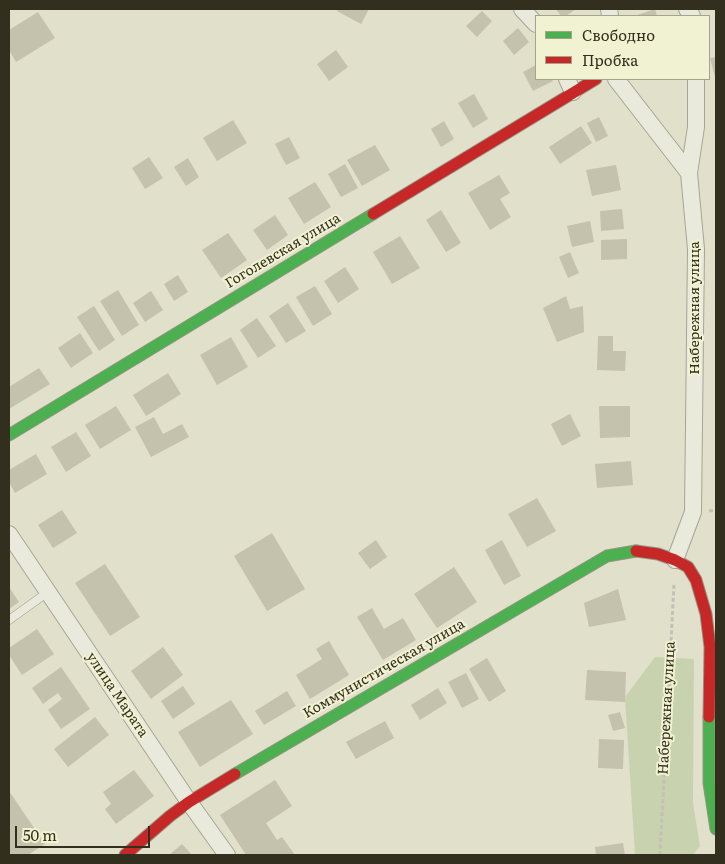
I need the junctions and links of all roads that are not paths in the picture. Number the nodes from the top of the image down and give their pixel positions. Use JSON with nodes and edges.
{"nodes":[{"id":1,"x":522,"y":9,"type":"edge"},
{"id":2,"x":535,"y":23,"type":"edge"},
{"id":3,"x":592,"y":80,"type":"edge"},
{"id":4,"x":617,"y":80,"type":"edge"},
{"id":5,"x":696,"y":80,"type":"edge"},
{"id":6,"x":570,"y":86,"type":"edge"},
{"id":7,"x":689,"y":173,"type":"junction"},
{"id":8,"x":9,"y":435,"type":"edge"},
{"id":9,"x":9,"y":534,"type":"edge"},
{"id":10,"x":675,"y":560,"type":"junction"},
{"id":11,"x":48,"y":592,"type":"junction"},
{"id":12,"x":9,"y":620,"type":"edge"},
{"id":13,"x":189,"y":802,"type":"junction"},
{"id":14,"x":716,"y":829,"type":"edge"},
{"id":15,"x":125,"y":855,"type":"edge"},
{"id":16,"x":227,"y":855,"type":"edge"}],
"edges":[{"from":1,"to":2,"type":"street"},
{"from":3,"to":6,"type":"street"},
{"from":4,"to":7,"type":"street"},
{"from":5,"to":7,"type":"street","name":"Набережная улица"},
{"from":6,"to":8,"type":"street","name":"Гоголевская улица"},
{"from":7,"to":10,"type":"street","name":"Набережная улица"},
{"from":9,"to":11,"type":"street","name":"улица Марата"},
{"from":10,"to":13,"type":"street","name":"Коммунистическая улица"},
{"from":10,"to":14,"type":"street"},
{"from":11,"to":12,"type":"lane"},
{"from":11,"to":13,"type":"street","name":"улица Марата"},
{"from":13,"to":15,"type":"street","name":"Коммунистическая улица"},
{"from":13,"to":16,"type":"street","name":"улица Марата"}]}
